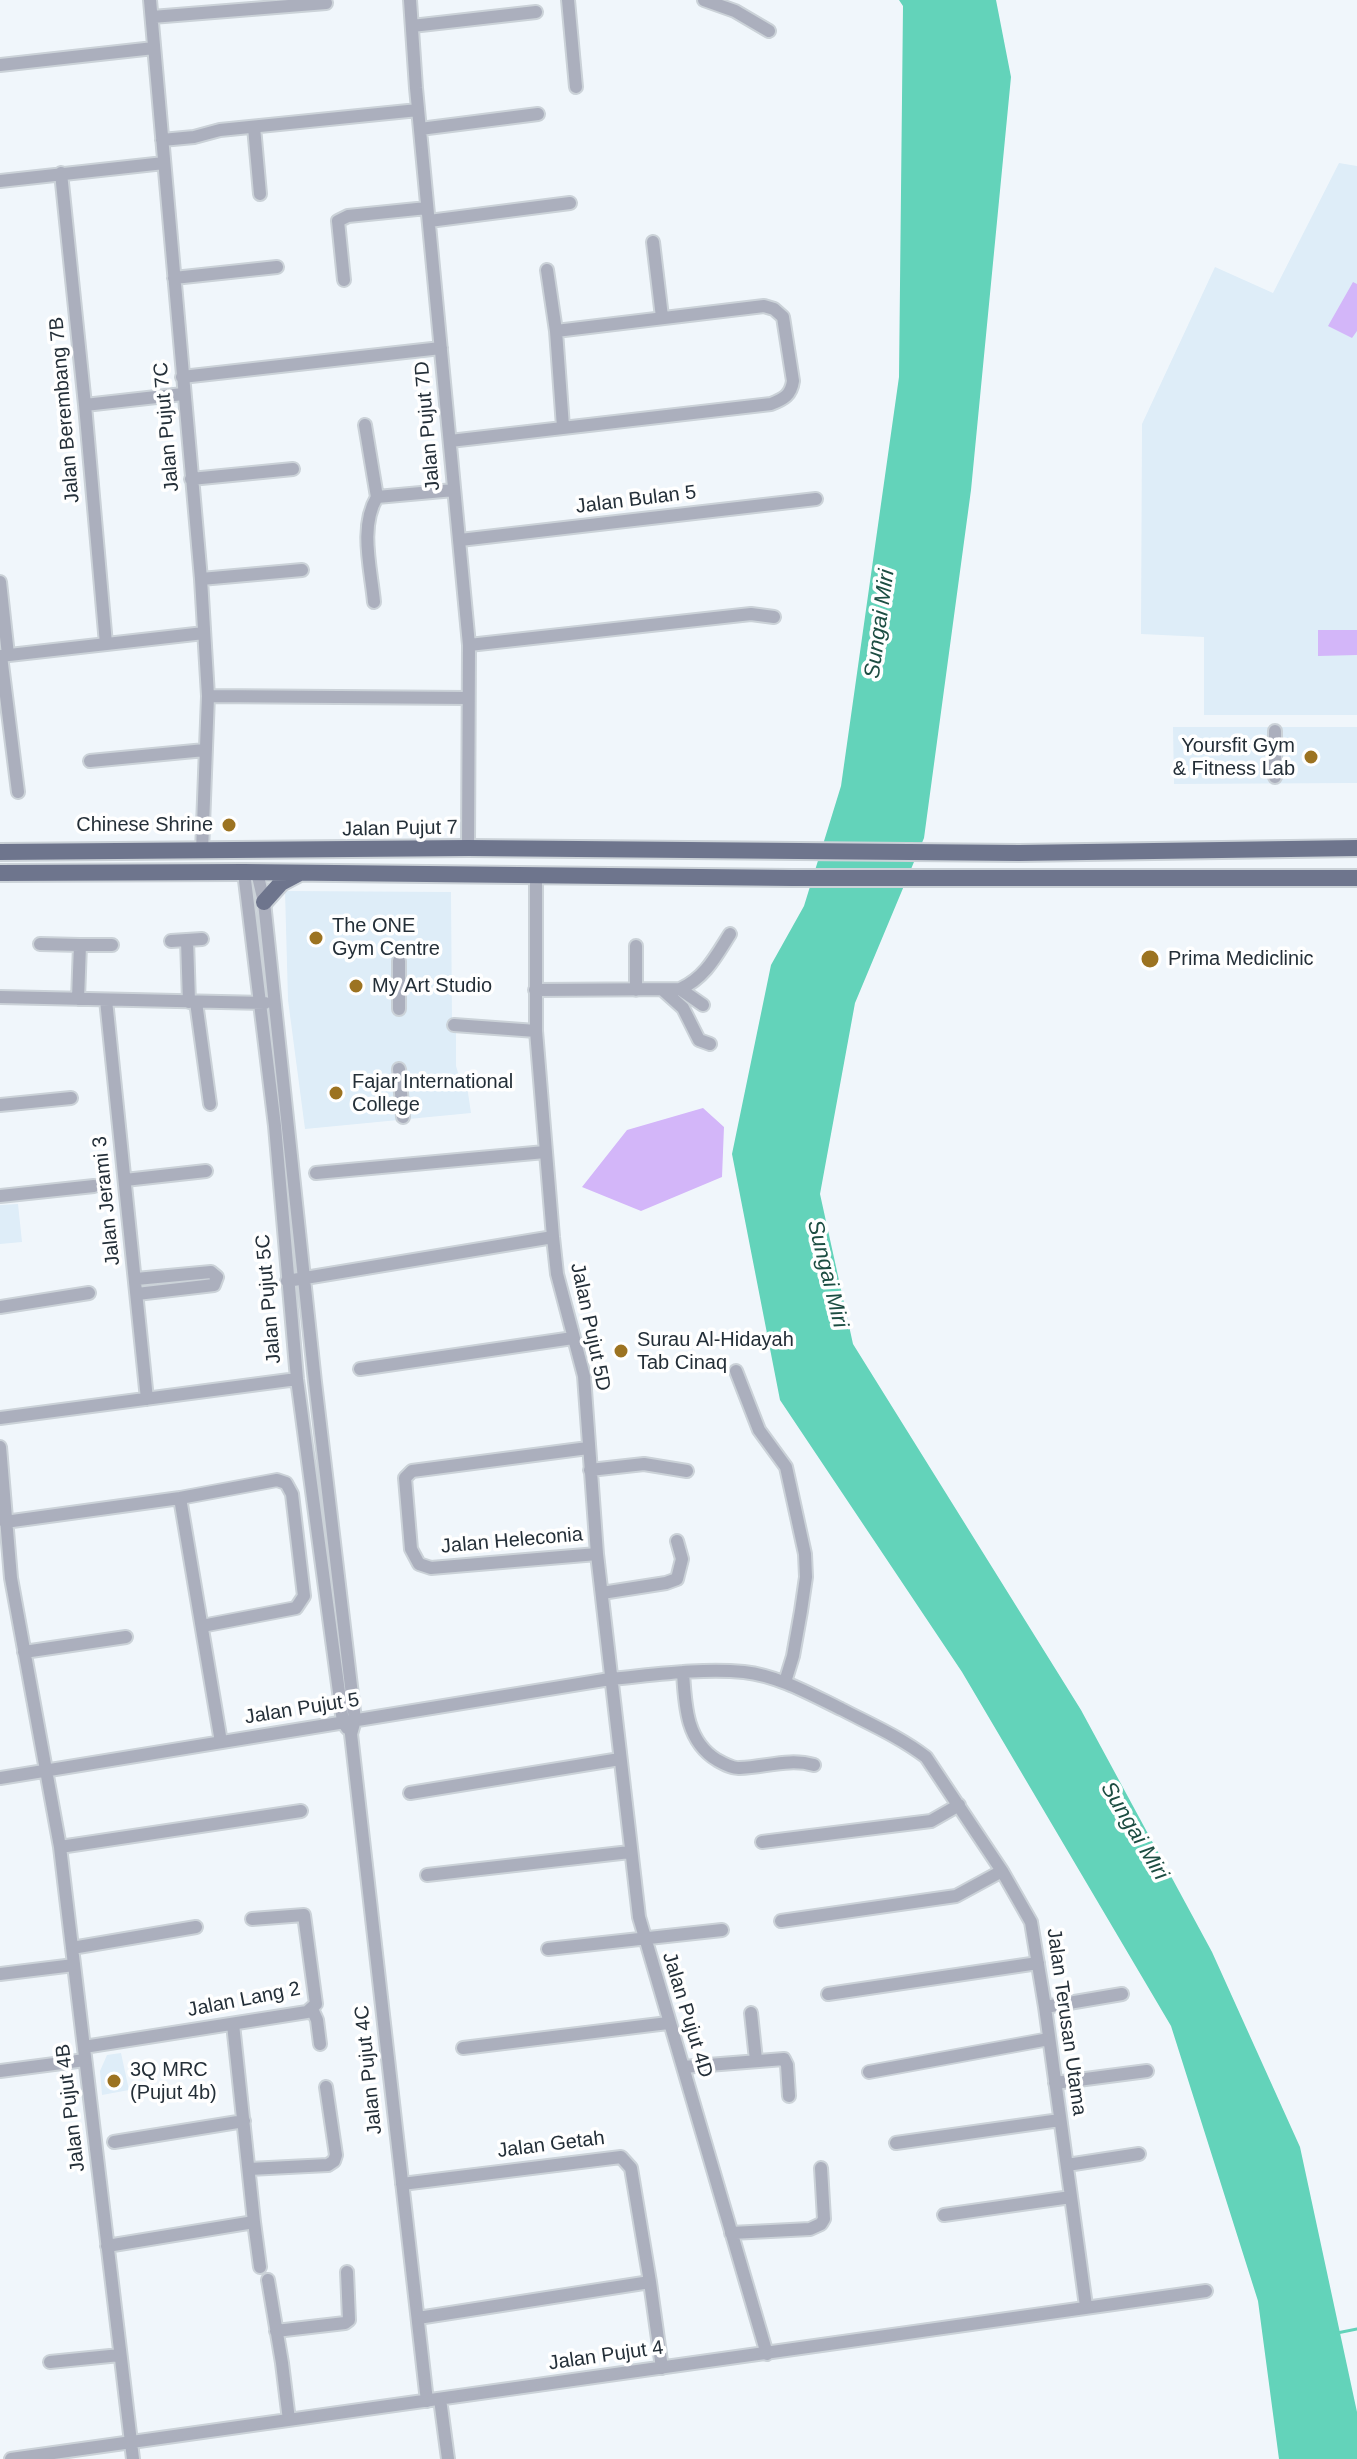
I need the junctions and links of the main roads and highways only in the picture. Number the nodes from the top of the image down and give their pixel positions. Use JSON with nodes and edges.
{"nodes":[{"id":1,"x":1357,"y":848,"type":"edge"},
{"id":2,"x":0,"y":852,"type":"edge"},
{"id":3,"x":121,"y":852,"type":"junction"},
{"id":4,"x":250,"y":872,"type":"junction"},
{"id":5,"x":0,"y":873,"type":"edge"},
{"id":6,"x":299,"y":873,"type":"junction"},
{"id":7,"x":1357,"y":878,"type":"edge"},
{"id":8,"x":264,"y":902,"type":"road end"}],
"edges":[{"from":1,"to":3,"type":"main road","name":"Jalan Pujut 7"},
{"from":2,"to":3,"type":"main road","name":"Jalan Pujut 7"},
{"from":3,"to":4,"type":"main road"},
{"from":4,"to":5,"type":"main road"},
{"from":4,"to":6,"type":"main road"},
{"from":6,"to":7,"type":"main road"},
{"from":6,"to":8,"type":"main road"}]}
